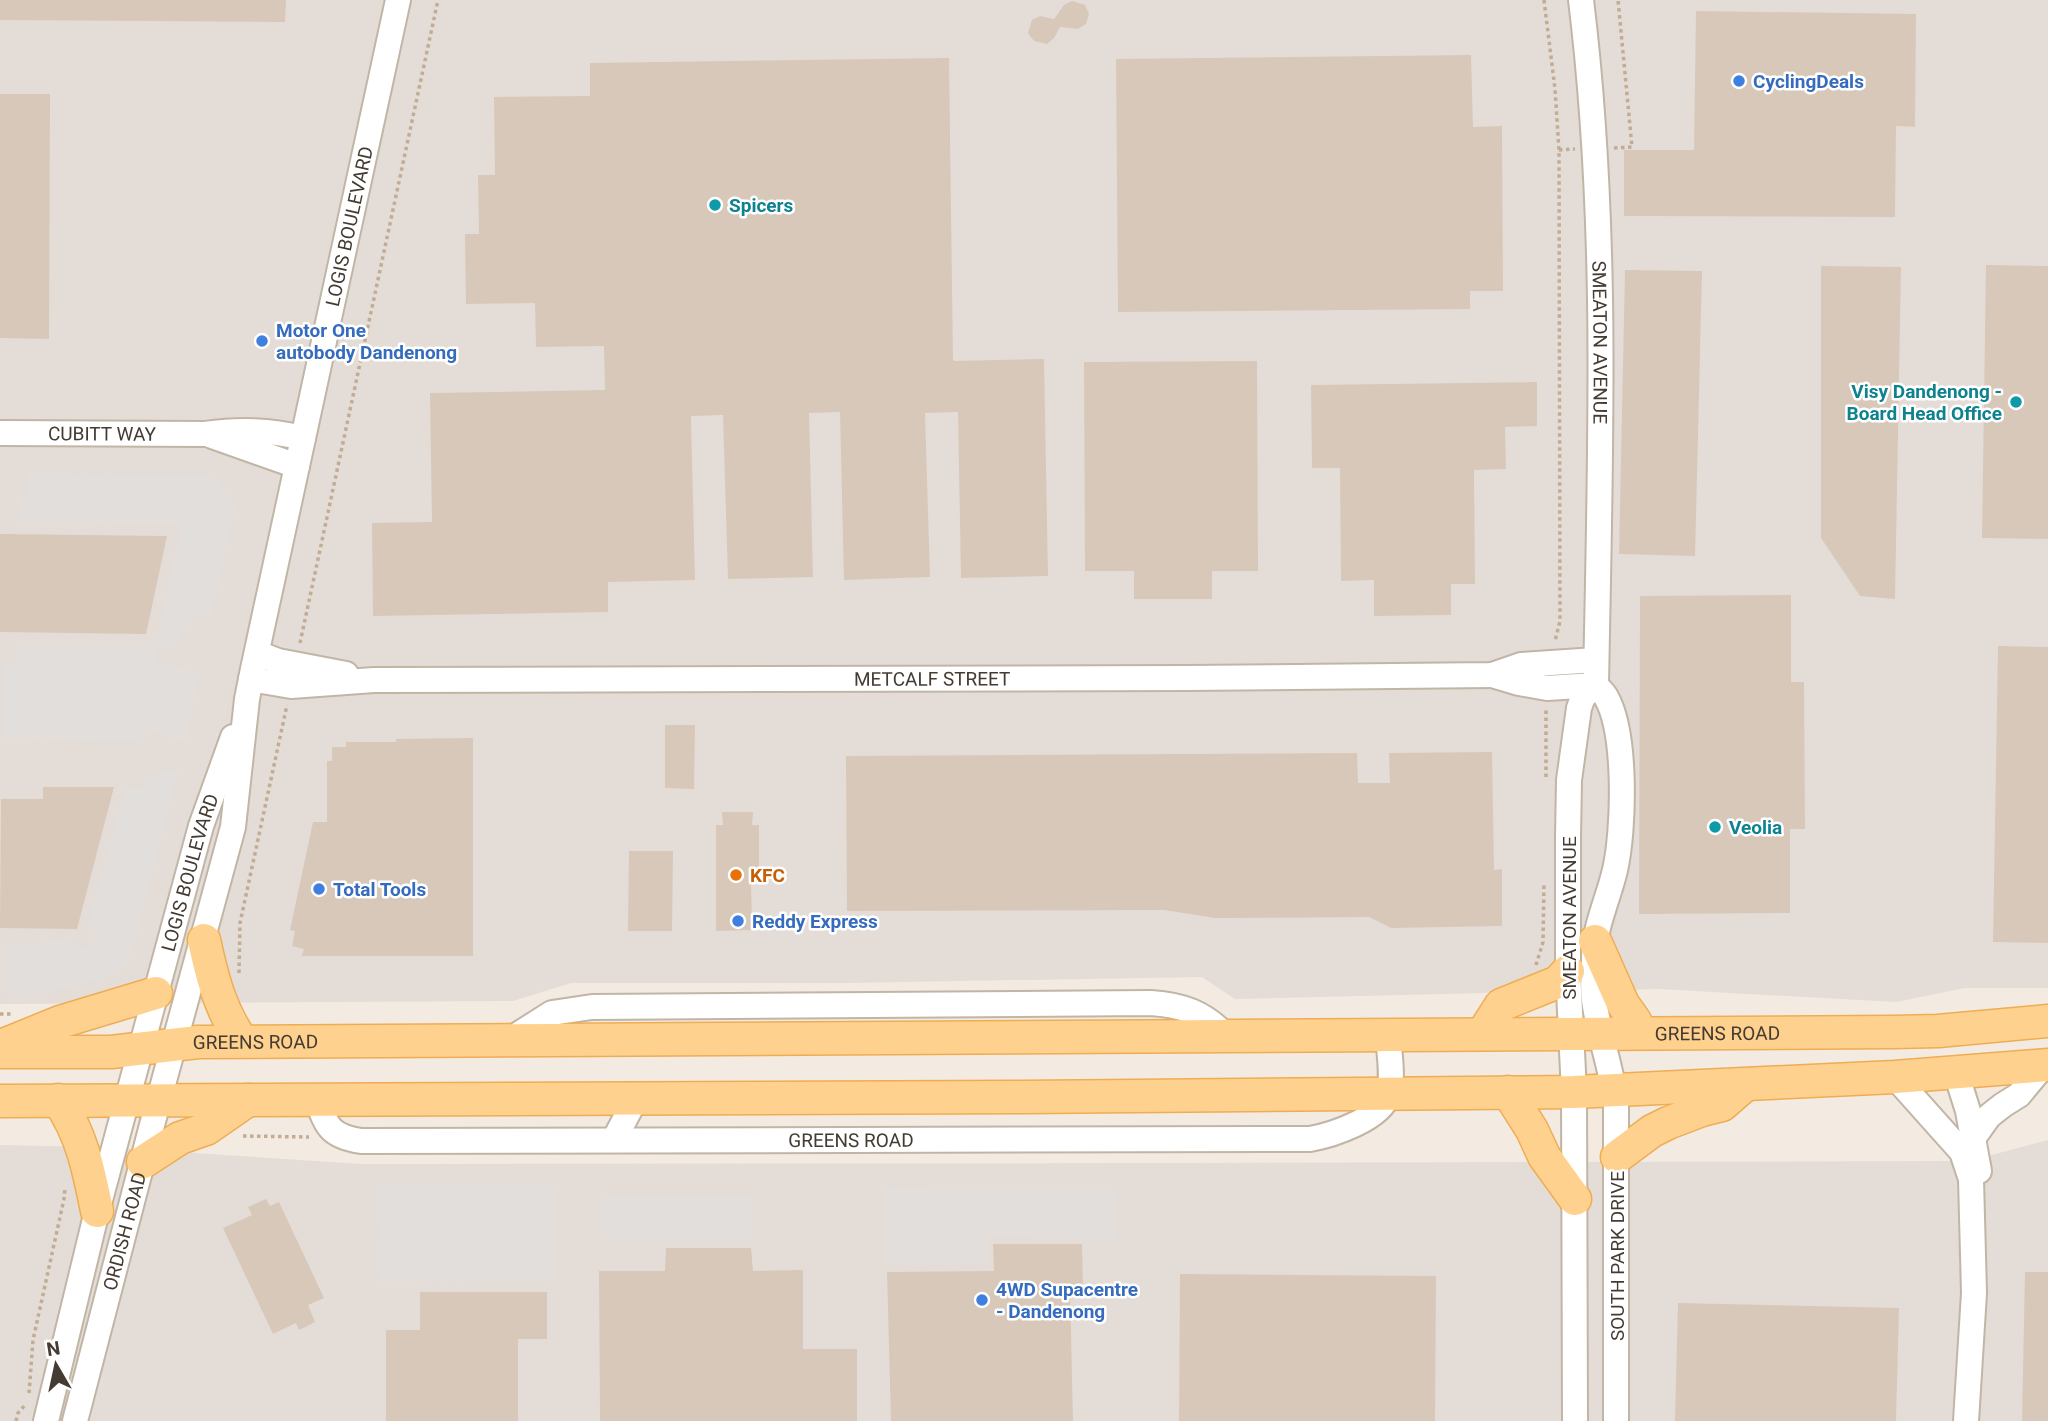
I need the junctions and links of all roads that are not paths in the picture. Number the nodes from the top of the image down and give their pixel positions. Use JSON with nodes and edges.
{"nodes":[{"id":1,"x":398,"y":0,"type":"edge"},
{"id":2,"x":1581,"y":0,"type":"edge"},
{"id":3,"x":0,"y":433,"type":"edge"},
{"id":4,"x":205,"y":434,"type":"junction"},
{"id":5,"x":303,"y":438,"type":"junction"},
{"id":6,"x":297,"y":466,"type":"junction"},
{"id":7,"x":257,"y":653,"type":"junction"},
{"id":8,"x":1596,"y":660,"type":"junction"},
{"id":9,"x":1492,"y":674,"type":"junction"},
{"id":10,"x":294,"y":675,"type":"junction"},
{"id":11,"x":1596,"y":685,"type":"junction"},
{"id":12,"x":249,"y":689,"type":"junction"},
{"id":13,"x":204,"y":940,"type":"junction"},
{"id":14,"x":1595,"y":941,"type":"junction"},
{"id":15,"x":1568,"y":971,"type":"junction"},
{"id":16,"x":156,"y":993,"type":"junction"},
{"id":17,"x":2048,"y":1021,"type":"edge"},
{"id":18,"x":1483,"y":1033,"type":"junction"},
{"id":19,"x":1570,"y":1033,"type":"junction"},
{"id":20,"x":1640,"y":1033,"type":"junction"},
{"id":21,"x":1601,"y":1034,"type":"junction"},
{"id":22,"x":1388,"y":1035,"type":"junction"},
{"id":23,"x":242,"y":1041,"type":"junction"},
{"id":24,"x":174,"y":1043,"type":"junction"},
{"id":25,"x":0,"y":1046,"type":"edge"},
{"id":26,"x":140,"y":1048,"type":"junction"},
{"id":27,"x":0,"y":1052,"type":"edge"},
{"id":28,"x":2045,"y":1065,"type":"edge"},
{"id":29,"x":1956,"y":1073,"type":"junction"},
{"id":30,"x":1895,"y":1077,"type":"junction"},
{"id":31,"x":1746,"y":1084,"type":"junction"},
{"id":32,"x":1614,"y":1091,"type":"junction"},
{"id":33,"x":1390,"y":1092,"type":"junction"},
{"id":34,"x":1508,"y":1092,"type":"junction"},
{"id":35,"x":1574,"y":1092,"type":"junction"},
{"id":36,"x":636,"y":1098,"type":"junction"},
{"id":37,"x":127,"y":1099,"type":"junction"},
{"id":38,"x":58,"y":1100,"type":"junction"},
{"id":39,"x":159,"y":1100,"type":"junction"},
{"id":40,"x":248,"y":1100,"type":"junction"},
{"id":41,"x":317,"y":1100,"type":"junction"},
{"id":42,"x":0,"y":1101,"type":"edge"},
{"id":43,"x":1974,"y":1137,"type":"junction"},
{"id":44,"x":614,"y":1140,"type":"junction"},
{"id":45,"x":1617,"y":1157,"type":"junction"},
{"id":46,"x":143,"y":1161,"type":"junction"},
{"id":47,"x":1575,"y":1199,"type":"junction"},
{"id":48,"x":97,"y":1211,"type":"junction"},
{"id":49,"x":1974,"y":1293,"type":"junction"},
{"id":50,"x":46,"y":1421,"type":"edge"},
{"id":51,"x":75,"y":1421,"type":"edge"},
{"id":52,"x":1575,"y":1421,"type":"edge"},
{"id":53,"x":1616,"y":1421,"type":"edge"},
{"id":54,"x":1966,"y":1421,"type":"edge"}],
"edges":[{"from":1,"to":5,"type":"street","name":"LOGIS BOULEVARD"},
{"from":2,"to":8,"type":"street","name":"SMEATON AVENUE"},
{"from":3,"to":4,"type":"street","name":"CUBITT WAY"},
{"from":4,"to":5,"type":"street","name":"CUBITT WAY"},
{"from":4,"to":6,"type":"street","name":"CUBITT WAY"},
{"from":5,"to":6,"type":"street","name":"LOGIS BOULEVARD"},
{"from":6,"to":7,"type":"street","name":"LOGIS BOULEVARD"},
{"from":7,"to":10,"type":"street","name":"METCALF STREET"},
{"from":7,"to":12,"type":"street","name":"LOGIS BOULEVARD"},
{"from":8,"to":9,"type":"street","name":"METCALF STREET"},
{"from":8,"to":11,"type":"street","name":"SMEATON AVENUE"},
{"from":9,"to":10,"type":"street","name":"METCALF STREET"},
{"from":9,"to":11,"type":"street","name":"METCALF STREET"},
{"from":10,"to":12,"type":"street","name":"METCALF STREET"},
{"from":11,"to":14,"type":"street","name":"SMEATON AVENUE"},
{"from":11,"to":15,"type":"street","name":"SMEATON AVENUE"},
{"from":12,"to":13,"type":"street","name":"LOGIS BOULEVARD"},
{"from":12,"to":16,"type":"street","name":"LOGIS BOULEVARD"},
{"from":13,"to":23,"type":"main road"},
{"from":13,"to":24,"type":"street","name":"LOGIS BOULEVARD"},
{"from":14,"to":20,"type":"main road"},
{"from":14,"to":21,"type":"street","name":"SMEATON AVENUE"},
{"from":15,"to":18,"type":"main road"},
{"from":15,"to":19,"type":"street","name":"SMEATON AVENUE"},
{"from":16,"to":25,"type":"main road"},
{"from":16,"to":26,"type":"street","name":"LOGIS BOULEVARD"},
{"from":17,"to":20,"type":"main road","name":"GREENS ROAD"},
{"from":18,"to":19,"type":"main road","name":"GREENS ROAD"},
{"from":18,"to":22,"type":"main road","name":"GREENS ROAD"},
{"from":19,"to":21,"type":"main road","name":"GREENS ROAD"},
{"from":19,"to":35,"type":"street","name":"SMEATON AVENUE"},
{"from":20,"to":21,"type":"main road","name":"GREENS ROAD"},
{"from":21,"to":32,"type":"street","name":"SMEATON AVENUE"},
{"from":22,"to":23,"type":"main road","name":"GREENS ROAD"},
{"from":22,"to":33,"type":"street"},
{"from":23,"to":24,"type":"main road","name":"GREENS ROAD"},
{"from":24,"to":26,"type":"main road","name":"GREENS ROAD"},
{"from":24,"to":39,"type":"street","name":"ORDISH ROAD"},
{"from":26,"to":27,"type":"main road","name":"GREENS ROAD"},
{"from":26,"to":37,"type":"street","name":"ORDISH ROAD"},
{"from":28,"to":29,"type":"main road"},
{"from":28,"to":43,"type":"street"},
{"from":29,"to":30,"type":"main road"},
{"from":29,"to":43,"type":"street"},
{"from":30,"to":31,"type":"main road"},
{"from":30,"to":49,"type":"street"},
{"from":31,"to":32,"type":"main road"},
{"from":31,"to":45,"type":"main road"},
{"from":32,"to":35,"type":"main road"},
{"from":32,"to":45,"type":"street","name":"SOUTH PARK DRIVE"},
{"from":33,"to":34,"type":"main road"},
{"from":33,"to":36,"type":"main road"},
{"from":33,"to":44,"type":"street","name":"GREENS ROAD"},
{"from":34,"to":35,"type":"main road"},
{"from":34,"to":47,"type":"main road"},
{"from":35,"to":47,"type":"street"},
{"from":36,"to":41,"type":"main road"},
{"from":36,"to":44,"type":"street"},
{"from":37,"to":38,"type":"main road"},
{"from":37,"to":39,"type":"main road"},
{"from":37,"to":48,"type":"street","name":"ORDISH ROAD"},
{"from":38,"to":42,"type":"main road"},
{"from":38,"to":48,"type":"main road"},
{"from":39,"to":40,"type":"main road"},
{"from":39,"to":46,"type":"street","name":"ORDISH ROAD"},
{"from":40,"to":41,"type":"main road"},
{"from":40,"to":46,"type":"main road"},
{"from":41,"to":44,"type":"street","name":"GREENS ROAD"},
{"from":43,"to":49,"type":"street"},
{"from":45,"to":53,"type":"street","name":"SOUTH PARK DRIVE"},
{"from":46,"to":51,"type":"street","name":"ORDISH ROAD"},
{"from":47,"to":52,"type":"street"},
{"from":48,"to":50,"type":"street","name":"ORDISH ROAD"},
{"from":49,"to":54,"type":"street"}]}
